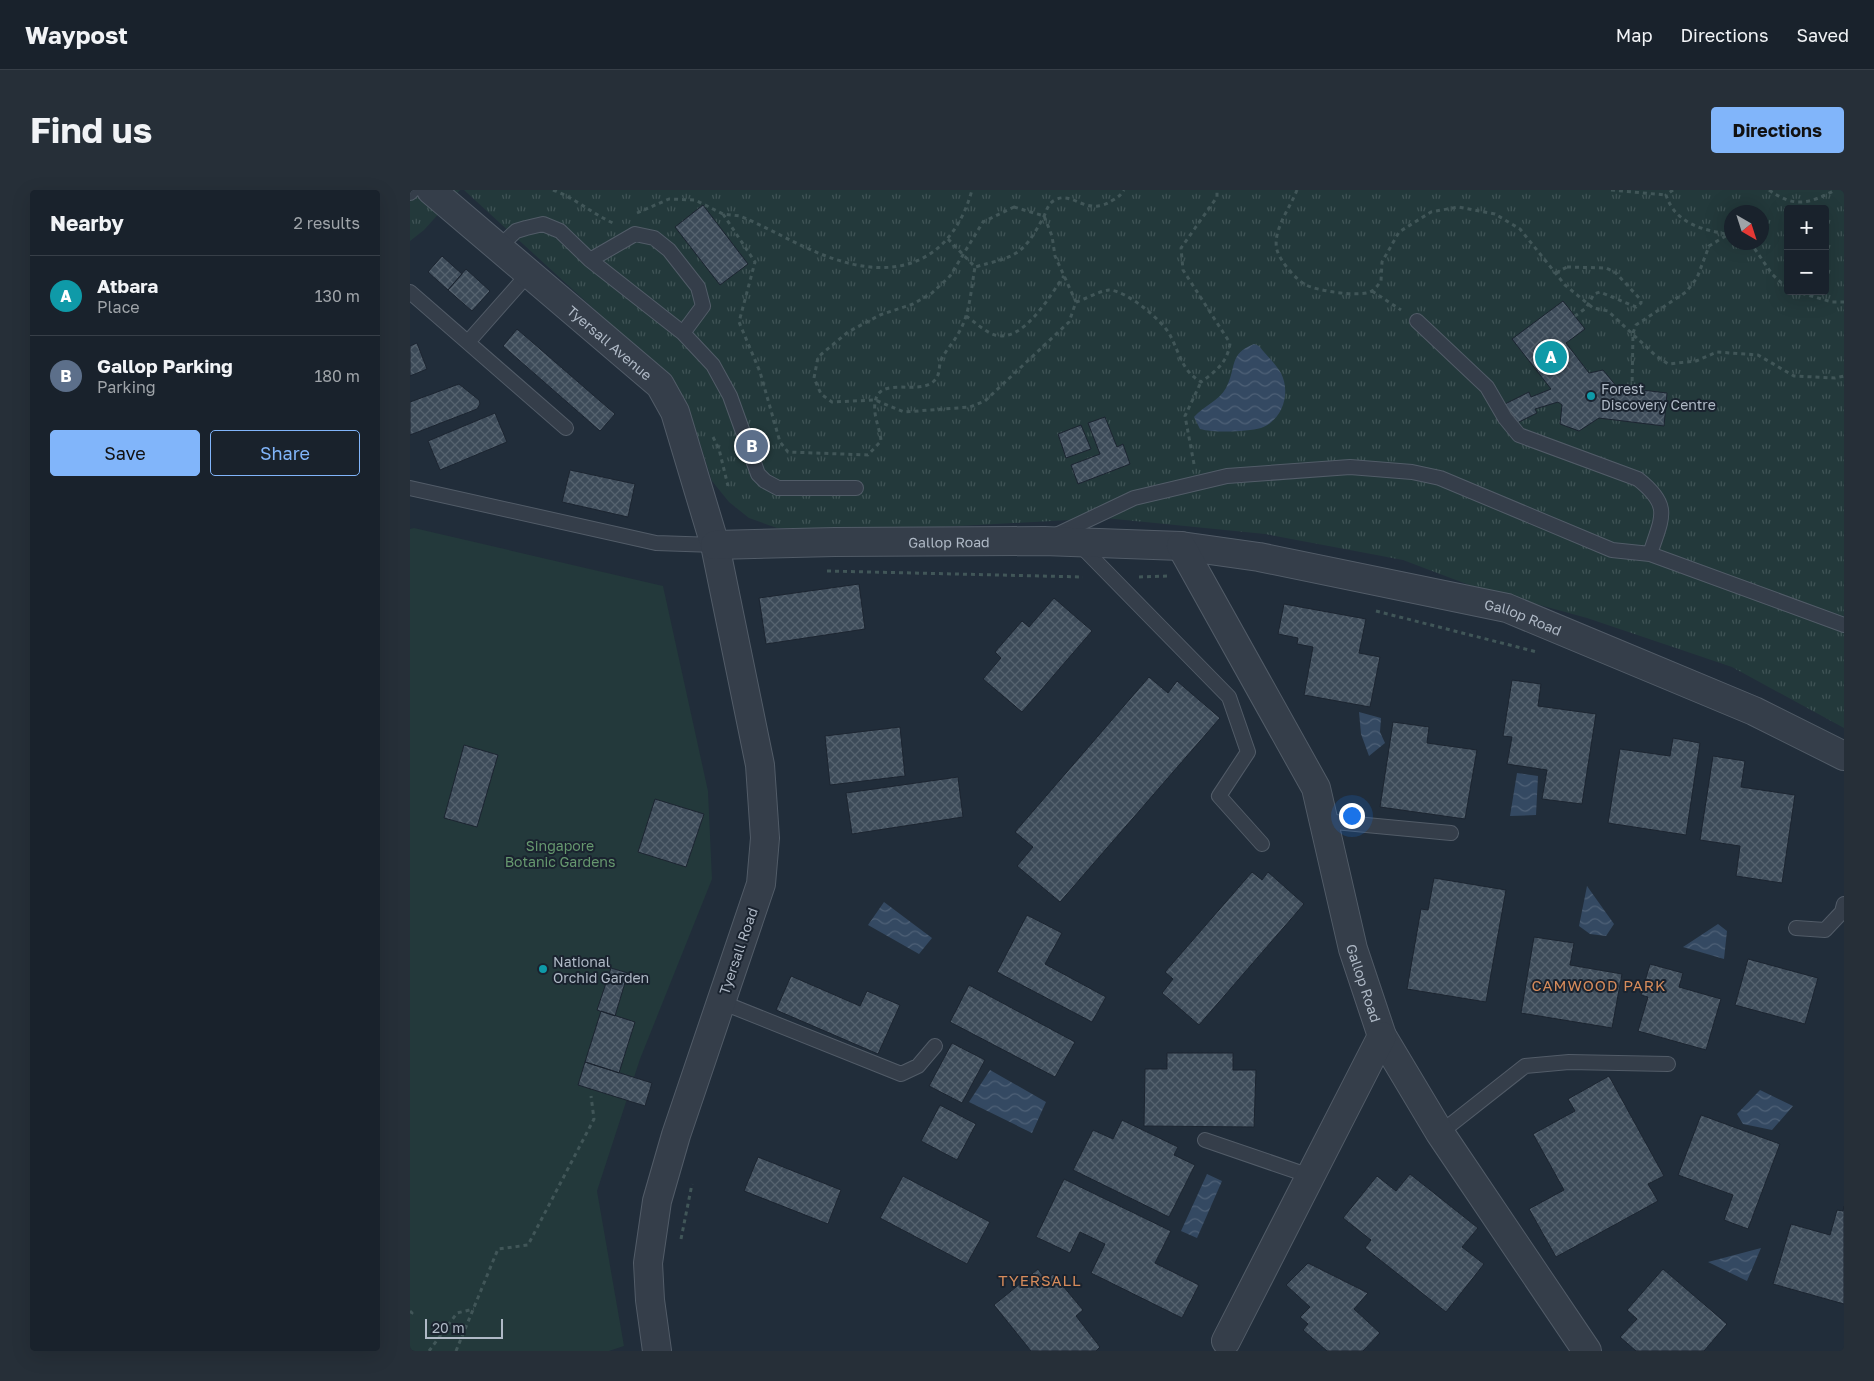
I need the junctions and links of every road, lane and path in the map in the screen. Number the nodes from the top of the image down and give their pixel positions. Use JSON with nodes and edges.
{"nodes":[{"id":1,"x":413,"y":190,"type":"edge"},
{"id":2,"x":432,"y":190,"type":"edge"},
{"id":3,"x":553,"y":190,"type":"edge"},
{"id":4,"x":972,"y":190,"type":"edge"},
{"id":5,"x":1124,"y":190,"type":"edge"},
{"id":6,"x":1217,"y":190,"type":"edge"},
{"id":7,"x":1298,"y":190,"type":"edge"},
{"id":8,"x":1611,"y":190,"type":"edge"},
{"id":9,"x":1673,"y":190,"type":"edge"},
{"id":10,"x":1769,"y":190,"type":"edge"},
{"id":11,"x":1834,"y":190,"type":"edge"},
{"id":12,"x":410,"y":193,"type":"edge"},
{"id":13,"x":1666,"y":195,"type":"junction"},
{"id":14,"x":723,"y":214,"type":"junction"},
{"id":15,"x":629,"y":216,"type":"dead end"},
{"id":16,"x":1044,"y":216,"type":"junction"},
{"id":17,"x":621,"y":220,"type":"dead end"},
{"id":18,"x":613,"y":223,"type":"junction"},
{"id":19,"x":608,"y":227,"type":"dead end"},
{"id":20,"x":1724,"y":233,"type":"edge"},
{"id":21,"x":1724,"y":237,"type":"edge"},
{"id":22,"x":948,"y":239,"type":"junction"},
{"id":23,"x":498,"y":248,"type":"junction"},
{"id":24,"x":1756,"y":250,"type":"edge"},
{"id":25,"x":963,"y":253,"type":"junction"},
{"id":26,"x":590,"y":260,"type":"junction"},
{"id":27,"x":975,"y":267,"type":"junction"},
{"id":28,"x":1556,"y":272,"type":"junction"},
{"id":29,"x":530,"y":273,"type":"junction"},
{"id":30,"x":1065,"y":275,"type":"junction"},
{"id":31,"x":1784,"y":285,"type":"edge"},
{"id":32,"x":1372,"y":291,"type":"junction"},
{"id":33,"x":410,"y":292,"type":"edge"},
{"id":34,"x":1808,"y":295,"type":"edge"},
{"id":35,"x":1076,"y":302,"type":"junction"},
{"id":36,"x":1844,"y":302,"type":"edge"},
{"id":37,"x":966,"y":316,"type":"junction"},
{"id":38,"x":1575,"y":316,"type":"dead end"},
{"id":39,"x":1417,"y":321,"type":"joint"},
{"id":40,"x":682,"y":333,"type":"junction"},
{"id":41,"x":1633,"y":334,"type":"junction"},
{"id":42,"x":468,"y":342,"type":"junction"},
{"id":43,"x":1844,"y":376,"type":"edge"},
{"id":44,"x":1201,"y":382,"type":"junction"},
{"id":45,"x":1632,"y":389,"type":"dead end"},
{"id":46,"x":875,"y":400,"type":"junction"},
{"id":47,"x":566,"y":428,"type":"dead end"},
{"id":48,"x":1197,"y":483,"type":"junction"},
{"id":49,"x":410,"y":488,"type":"edge"},
{"id":50,"x":856,"y":488,"type":"dead end"},
{"id":51,"x":1044,"y":541,"type":"junction"},
{"id":52,"x":1078,"y":544,"type":"junction"},
{"id":53,"x":716,"y":545,"type":"junction"},
{"id":54,"x":1182,"y":546,"type":"junction"},
{"id":55,"x":1650,"y":554,"type":"junction"},
{"id":56,"x":826,"y":571,"type":"dead end"},
{"id":57,"x":1198,"y":575,"type":"junction"},
{"id":58,"x":1112,"y":578,"type":"junction"},
{"id":59,"x":1368,"y":609,"type":"dead end"},
{"id":60,"x":1844,"y":625,"type":"edge"},
{"id":61,"x":1545,"y":654,"type":"dead end"},
{"id":62,"x":1844,"y":756,"type":"edge"},
{"id":63,"x":1324,"y":821,"type":"junction"},
{"id":64,"x":1451,"y":833,"type":"dead end"},
{"id":65,"x":1262,"y":844,"type":"dead end"},
{"id":66,"x":1844,"y":904,"type":"edge"},
{"id":67,"x":1796,"y":928,"type":"dead end"},
{"id":68,"x":721,"y":1002,"type":"junction"},
{"id":69,"x":1382,"y":1036,"type":"junction"},
{"id":70,"x":936,"y":1046,"type":"dead end"},
{"id":71,"x":1668,"y":1064,"type":"dead end"},
{"id":72,"x":591,"y":1096,"type":"dead end"},
{"id":73,"x":1440,"y":1132,"type":"junction"},
{"id":74,"x":1205,"y":1140,"type":"dead end"},
{"id":75,"x":1310,"y":1176,"type":"junction"},
{"id":76,"x":475,"y":1309,"type":"junction"},
{"id":77,"x":410,"y":1311,"type":"edge"},
{"id":78,"x":410,"y":1316,"type":"edge"},
{"id":79,"x":1226,"y":1342,"type":"dead end"},
{"id":80,"x":429,"y":1351,"type":"edge"},
{"id":81,"x":456,"y":1351,"type":"edge"},
{"id":82,"x":657,"y":1351,"type":"edge"},
{"id":83,"x":1587,"y":1351,"type":"edge"}],
"edges":[{"from":1,"to":12,"type":"lane"},
{"from":2,"to":23,"type":"street","name":"Tyersall Avenue"},
{"from":3,"to":18,"type":"path"},
{"from":4,"to":22,"type":"path"},
{"from":5,"to":16,"type":"path"},
{"from":6,"to":44,"type":"path"},
{"from":7,"to":32,"type":"path"},
{"from":8,"to":13,"type":"path"},
{"from":9,"to":13,"type":"path"},
{"from":10,"to":11,"type":"path"},
{"from":13,"to":20,"type":"path"},
{"from":14,"to":15,"type":"path"},
{"from":14,"to":22,"type":"path"},
{"from":14,"to":46,"type":"path"},
{"from":16,"to":25,"type":"path"},
{"from":16,"to":27,"type":"path"},
{"from":16,"to":30,"type":"path"},
{"from":17,"to":18,"type":"path"},
{"from":18,"to":19,"type":"path"},
{"from":21,"to":41,"type":"path"},
{"from":22,"to":25,"type":"path"},
{"from":23,"to":26,"type":"lane"},
{"from":23,"to":29,"type":"street","name":"Tyersall Avenue"},
{"from":24,"to":31,"type":"path"},
{"from":25,"to":27,"type":"path"},
{"from":25,"to":46,"type":"path"},
{"from":26,"to":40,"type":"lane"},
{"from":26,"to":40,"type":"lane"},
{"from":27,"to":37,"type":"path"},
{"from":28,"to":32,"type":"path"},
{"from":28,"to":38,"type":"path","bridge":true},
{"from":28,"to":41,"type":"path"},
{"from":29,"to":42,"type":"lane"},
{"from":29,"to":53,"type":"street","name":"Tyersall Avenue"},
{"from":30,"to":35,"type":"path"},
{"from":30,"to":37,"type":"path"},
{"from":32,"to":39,"type":"path"},
{"from":33,"to":42,"type":"lane"},
{"from":34,"to":36,"type":"path"},
{"from":35,"to":44,"type":"path"},
{"from":35,"to":46,"type":"path"},
{"from":37,"to":46,"type":"path"},
{"from":39,"to":55,"type":"lane"},
{"from":40,"to":50,"type":"lane"},
{"from":41,"to":43,"type":"path"},
{"from":41,"to":45,"type":"path"},
{"from":42,"to":47,"type":"lane"},
{"from":44,"to":48,"type":"path"},
{"from":48,"to":51,"type":"lane"},
{"from":48,"to":55,"type":"lane"},
{"from":49,"to":53,"type":"lane"},
{"from":51,"to":52,"type":"street","name":"Gallop Road"},
{"from":51,"to":53,"type":"street","name":"Gallop Road"},
{"from":52,"to":54,"type":"street","name":"Gallop Road"},
{"from":52,"to":58,"type":"lane"},
{"from":53,"to":68,"type":"street","name":"Tyersall Road"},
{"from":54,"to":57,"type":"street","name":"Gallop Road"},
{"from":54,"to":62,"type":"street","name":"Gallop Road"},
{"from":55,"to":60,"type":"lane"},
{"from":56,"to":58,"type":"path"},
{"from":57,"to":58,"type":"path"},
{"from":57,"to":63,"type":"street","name":"Gallop Road"},
{"from":58,"to":65,"type":"lane"},
{"from":59,"to":61,"type":"path"},
{"from":63,"to":64,"type":"lane"},
{"from":63,"to":69,"type":"street","name":"Gallop Road"},
{"from":66,"to":67,"type":"lane"},
{"from":68,"to":70,"type":"lane"},
{"from":68,"to":82,"type":"street","name":"Tyersall Road"},
{"from":69,"to":73,"type":"street","name":"Gallop Road"},
{"from":69,"to":75,"type":"street","name":"Gallop Road"},
{"from":71,"to":73,"type":"lane"},
{"from":72,"to":76,"type":"path"},
{"from":73,"to":83,"type":"street","name":"Gallop Road"},
{"from":74,"to":75,"type":"lane"},
{"from":75,"to":79,"type":"street","name":"Gallop Road"},
{"from":76,"to":80,"type":"path"},
{"from":76,"to":81,"type":"path"},
{"from":77,"to":78,"type":"path"}]}
